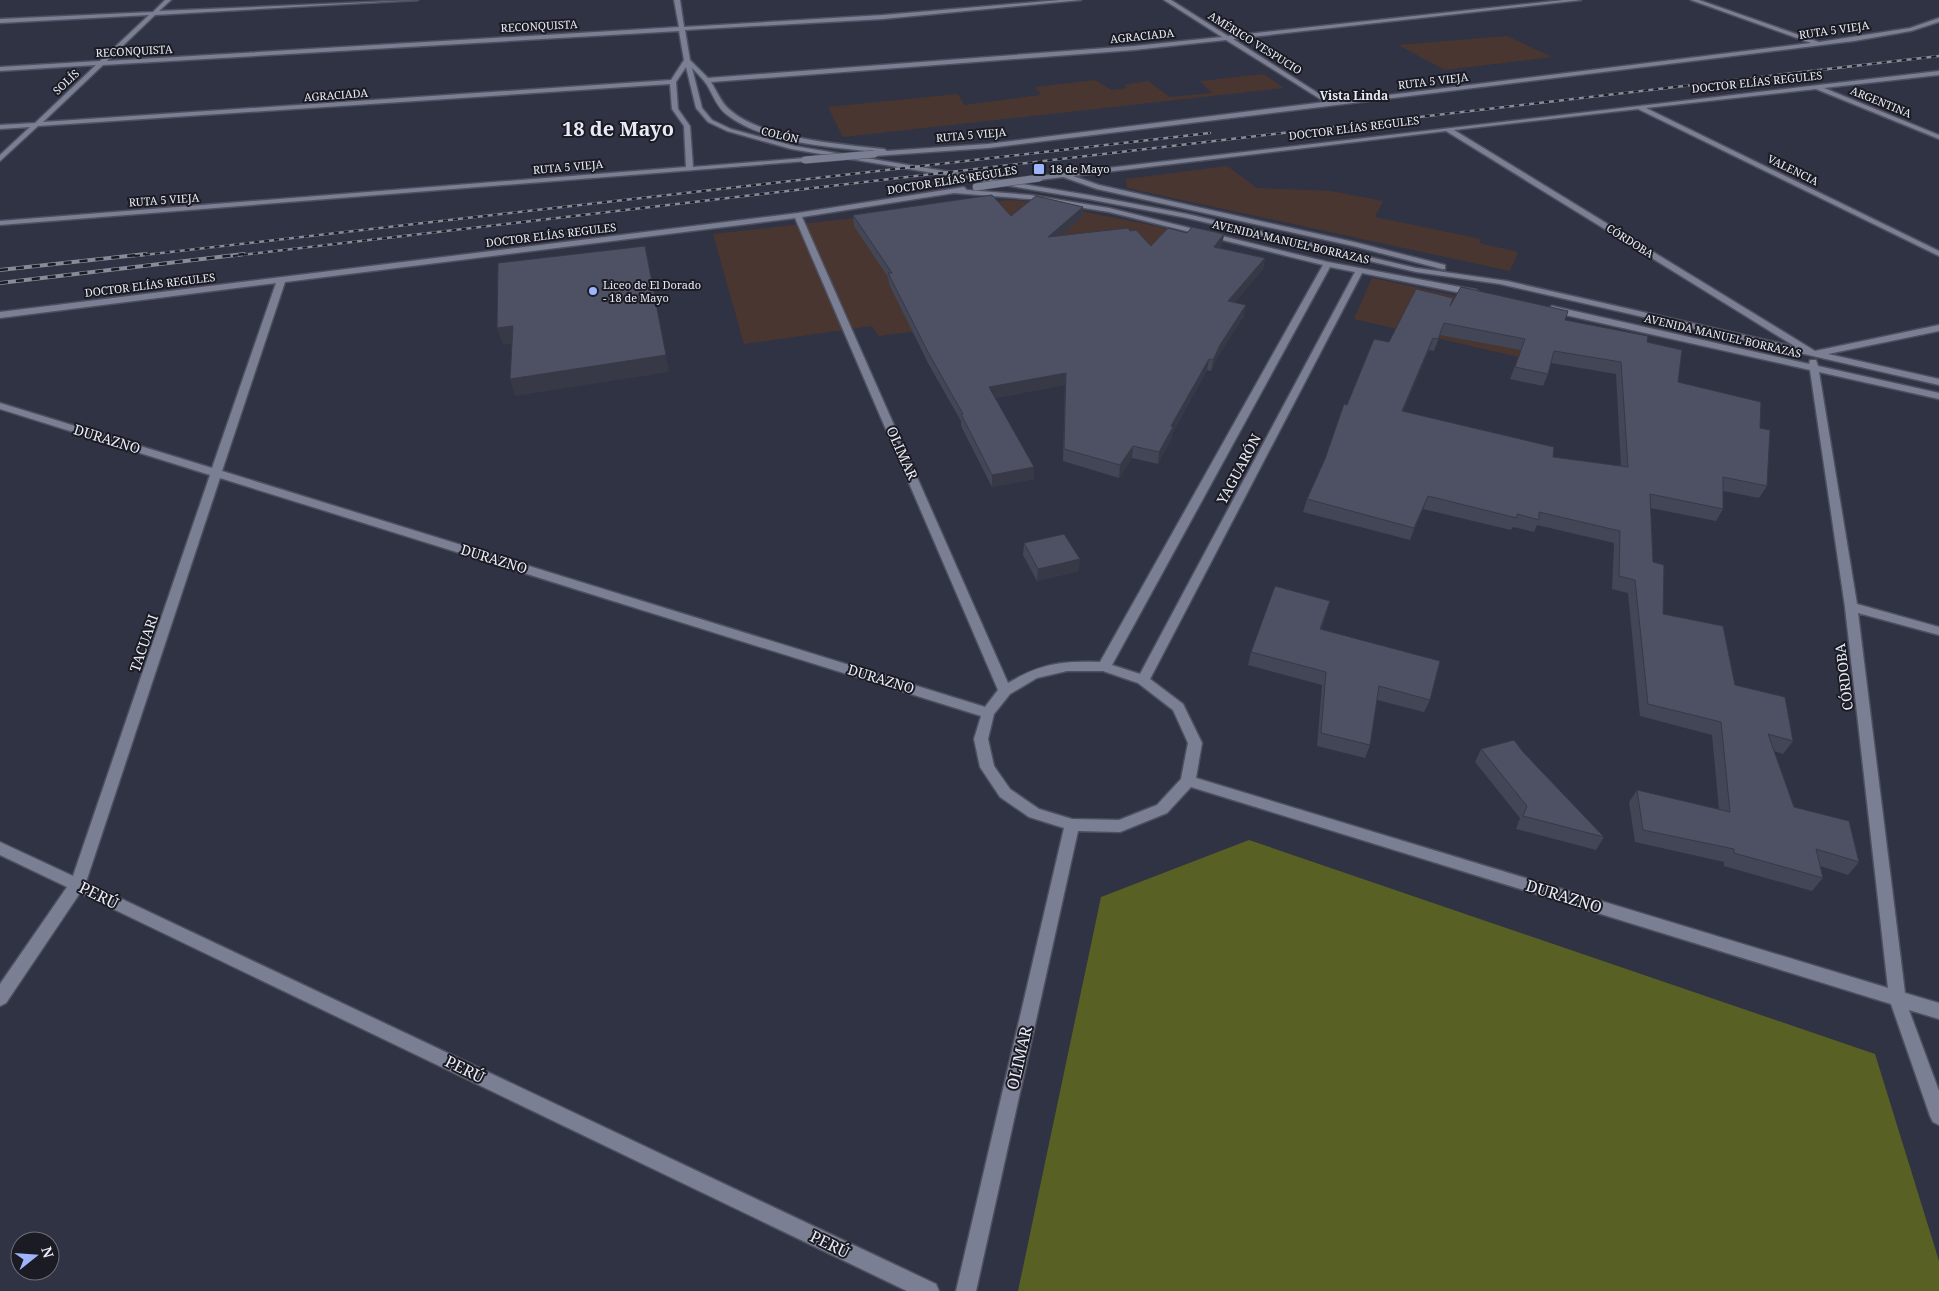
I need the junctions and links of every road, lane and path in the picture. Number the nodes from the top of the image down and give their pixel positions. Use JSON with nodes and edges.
{"nodes":[{"id":1,"x":168,"y":0,"type":"edge"},
{"id":2,"x":415,"y":0,"type":"edge"},
{"id":3,"x":677,"y":0,"type":"edge"},
{"id":4,"x":1078,"y":0,"type":"edge"},
{"id":5,"x":1167,"y":0,"type":"edge"},
{"id":6,"x":1578,"y":0,"type":"edge"},
{"id":7,"x":1694,"y":0,"type":"edge"},
{"id":8,"x":154,"y":13,"type":"junction"},
{"id":9,"x":1939,"y":20,"type":"edge"},
{"id":10,"x":0,"y":21,"type":"edge"},
{"id":11,"x":681,"y":28,"type":"junction"},
{"id":12,"x":1228,"y":38,"type":"junction"},
{"id":13,"x":1820,"y":44,"type":"junction"},
{"id":14,"x":687,"y":60,"type":"junction"},
{"id":15,"x":102,"y":63,"type":"junction"},
{"id":16,"x":0,"y":69,"type":"edge"},
{"id":17,"x":1939,"y":72,"type":"edge"},
{"id":18,"x":707,"y":80,"type":"junction"},
{"id":19,"x":673,"y":82,"type":"junction"},
{"id":20,"x":1816,"y":87,"type":"junction"},
{"id":21,"x":1332,"y":104,"type":"junction"},
{"id":22,"x":1638,"y":107,"type":"junction"},
{"id":23,"x":35,"y":125,"type":"junction"},
{"id":24,"x":0,"y":127,"type":"edge"},
{"id":25,"x":1447,"y":129,"type":"junction"},
{"id":26,"x":1939,"y":137,"type":"edge"},
{"id":27,"x":896,"y":152,"type":"junction"},
{"id":28,"x":0,"y":158,"type":"edge"},
{"id":29,"x":690,"y":168,"type":"junction"},
{"id":30,"x":914,"y":169,"type":"joint"},
{"id":31,"x":1066,"y":175,"type":"junction"},
{"id":32,"x":956,"y":191,"type":"junction"},
{"id":33,"x":798,"y":215,"type":"junction"},
{"id":34,"x":0,"y":223,"type":"edge"},
{"id":35,"x":1939,"y":254,"type":"edge"},
{"id":36,"x":1328,"y":264,"type":"junction"},
{"id":37,"x":1359,"y":270,"type":"junction"},
{"id":38,"x":1416,"y":270,"type":"junction"},
{"id":39,"x":281,"y":280,"type":"junction"},
{"id":40,"x":1507,"y":284,"type":"junction"},
{"id":41,"x":1541,"y":307,"type":"edge"},
{"id":42,"x":0,"y":315,"type":"edge"},
{"id":43,"x":1939,"y":328,"type":"edge"},
{"id":44,"x":1813,"y":361,"type":"junction"},
{"id":45,"x":1939,"y":382,"type":"edge"},
{"id":46,"x":1939,"y":396,"type":"edge"},
{"id":47,"x":0,"y":406,"type":"edge"},
{"id":48,"x":217,"y":473,"type":"junction"},
{"id":49,"x":1851,"y":607,"type":"junction"},
{"id":50,"x":1939,"y":631,"type":"edge"},
{"id":51,"x":1104,"y":667,"type":"junction"},
{"id":52,"x":1143,"y":680,"type":"junction"},
{"id":53,"x":1005,"y":691,"type":"junction"},
{"id":54,"x":988,"y":712,"type":"junction"},
{"id":55,"x":1188,"y":781,"type":"junction"},
{"id":56,"x":1072,"y":825,"type":"junction"},
{"id":57,"x":0,"y":848,"type":"edge"},
{"id":58,"x":78,"y":884,"type":"junction"},
{"id":59,"x":0,"y":998,"type":"edge"},
{"id":60,"x":1896,"y":998,"type":"junction"},
{"id":61,"x":1939,"y":1011,"type":"edge"},
{"id":62,"x":1939,"y":1116,"type":"edge"},
{"id":63,"x":929,"y":1291,"type":"edge"},
{"id":64,"x":966,"y":1291,"type":"edge"}],
"edges":[{"from":1,"to":8,"type":"street","name":"SOLÍS"},
{"from":2,"to":8,"type":"street"},
{"from":3,"to":11,"type":"street","name":"COLÓN"},
{"from":4,"to":11,"type":"street","name":"RECONQUISTA"},
{"from":5,"to":12,"type":"street","name":"AMÉRICO VESPUCIO"},
{"from":6,"to":12,"type":"street","name":"AGRACIADA"},
{"from":7,"to":13,"type":"street"},
{"from":8,"to":10,"type":"street"},
{"from":8,"to":15,"type":"street","name":"SOLÍS"},
{"from":9,"to":13,"type":"street","name":"RUTA 5 VIEJA"},
{"from":11,"to":14,"type":"street","name":"COLÓN"},
{"from":11,"to":15,"type":"street","name":"RECONQUISTA"},
{"from":12,"to":18,"type":"street","name":"AGRACIADA"},
{"from":12,"to":21,"type":"street","name":"AMÉRICO VESPUCIO"},
{"from":13,"to":21,"type":"street","name":"RUTA 5 VIEJA"},
{"from":14,"to":18,"type":"street","name":"COLÓN"},
{"from":14,"to":19,"type":"street"},
{"from":14,"to":30,"type":"street","name":"COLÓN"},
{"from":15,"to":16,"type":"street","name":"RECONQUISTA"},
{"from":15,"to":23,"type":"street","name":"SOLÍS"},
{"from":17,"to":20,"type":"street","name":"DOCTOR ELÍAS REGULES"},
{"from":18,"to":27,"type":"street","name":"COLÓN"},
{"from":19,"to":23,"type":"street","name":"AGRACIADA"},
{"from":19,"to":29,"type":"street"},
{"from":20,"to":22,"type":"street","name":"DOCTOR ELÍAS REGULES"},
{"from":20,"to":26,"type":"street","name":"ARGENTINA"},
{"from":21,"to":27,"type":"street","name":"RUTA 5 VIEJA"},
{"from":22,"to":25,"type":"street","name":"DOCTOR ELÍAS REGULES"},
{"from":22,"to":35,"type":"street","name":"VALENCIA"},
{"from":23,"to":24,"type":"street","name":"AGRACIADA"},
{"from":23,"to":28,"type":"street","name":"SOLÍS"},
{"from":25,"to":31,"type":"street","name":"DOCTOR ELÍAS REGULES"},
{"from":25,"to":44,"type":"street","name":"CÓRDOBA"},
{"from":27,"to":29,"type":"street","name":"RUTA 5 VIEJA","bridge":true},
{"from":29,"to":34,"type":"street","name":"RUTA 5 VIEJA"},
{"from":30,"to":38,"type":"street","name":"AVENIDA MANUEL BORRAZAS"},
{"from":31,"to":32,"type":"street","name":"DOCTOR ELÍAS REGULES","bridge":true},
{"from":31,"to":40,"type":"street","name":"AVENIDA MANUEL BORRAZAS"},
{"from":32,"to":33,"type":"street","name":"DOCTOR ELÍAS REGULES"},
{"from":32,"to":36,"type":"street","name":"AVENIDA MANUEL BORRAZAS"},
{"from":33,"to":39,"type":"street","name":"DOCTOR ELÍAS REGULES"},
{"from":33,"to":53,"type":"street","name":"OLIMAR"},
{"from":36,"to":37,"type":"street","name":"AVENIDA MANUEL BORRAZAS"},
{"from":36,"to":51,"type":"street","name":"YAGUARÓN"},
{"from":37,"to":38,"type":"street","name":"AVENIDA MANUEL BORRAZAS"},
{"from":37,"to":52,"type":"street","name":"YAGUARÓN"},
{"from":38,"to":40,"type":"street","name":"AVENIDA MANUEL BORRAZAS"},
{"from":39,"to":42,"type":"street","name":"DOCTOR ELÍAS REGULES"},
{"from":39,"to":48,"type":"street","name":"TACUARI"},
{"from":40,"to":44,"type":"street","name":"AVENIDA MANUEL BORRAZAS"},
{"from":41,"to":44,"type":"street","name":"AVENIDA MANUEL BORRAZAS"},
{"from":43,"to":44,"type":"street"},
{"from":44,"to":45,"type":"street","name":"AVENIDA MANUEL BORRAZAS"},
{"from":44,"to":46,"type":"street","name":"AVENIDA MANUEL BORRAZAS"},
{"from":44,"to":49,"type":"street","name":"CÓRDOBA"},
{"from":47,"to":48,"type":"street","name":"DURAZNO"},
{"from":48,"to":54,"type":"street","name":"DURAZNO"},
{"from":48,"to":58,"type":"street","name":"TACUARI"},
{"from":49,"to":50,"type":"street"},
{"from":49,"to":60,"type":"street","name":"CÓRDOBA"},
{"from":51,"to":52,"type":"street"},
{"from":51,"to":53,"type":"street"},
{"from":52,"to":55,"type":"street"},
{"from":53,"to":54,"type":"street"},
{"from":54,"to":56,"type":"street"},
{"from":55,"to":56,"type":"street"},
{"from":55,"to":60,"type":"street","name":"DURAZNO"},
{"from":56,"to":64,"type":"street","name":"OLIMAR"},
{"from":57,"to":58,"type":"street","name":"PERÚ"},
{"from":58,"to":59,"type":"street","name":"TACUARI"},
{"from":58,"to":63,"type":"street","name":"PERÚ"},
{"from":60,"to":61,"type":"street","name":"DURAZNO"},
{"from":60,"to":62,"type":"street","name":"CÓRDOBA"}]}
